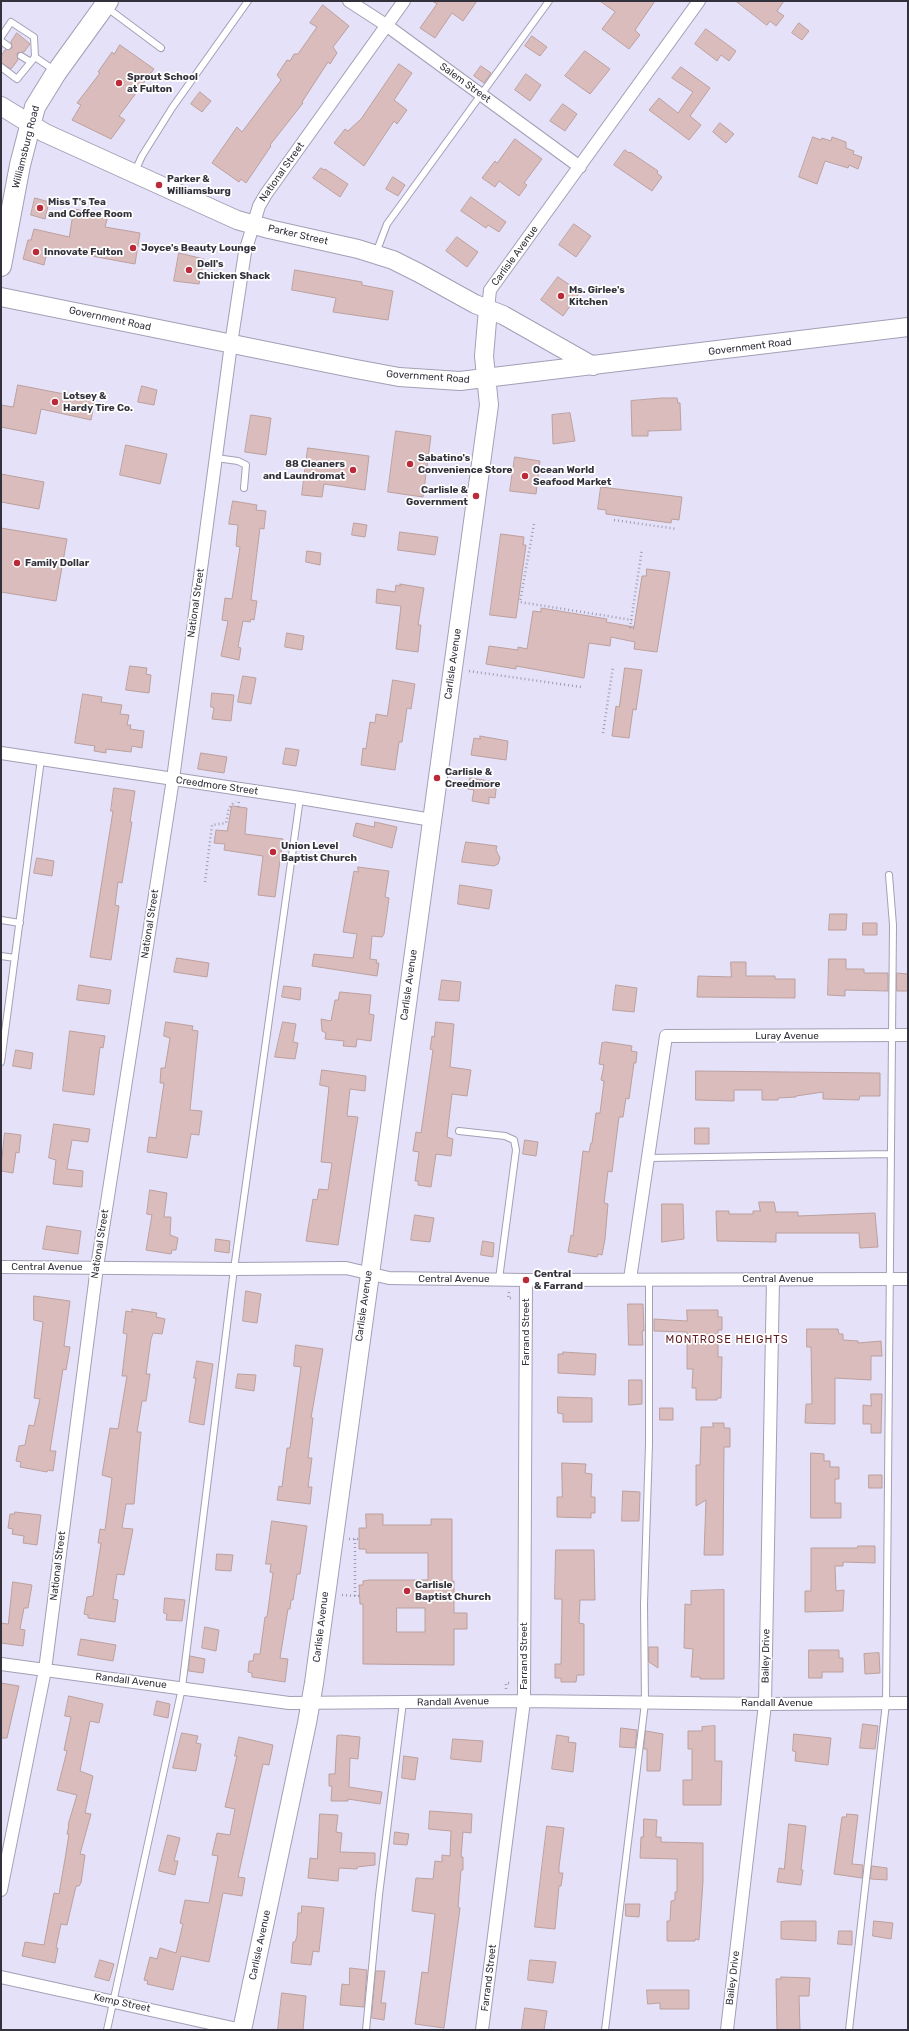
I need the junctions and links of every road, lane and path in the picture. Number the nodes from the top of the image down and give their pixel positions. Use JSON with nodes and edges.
{"nodes":[{"id":1,"x":248,"y":1,"type":"edge"},
{"id":2,"x":350,"y":1,"type":"edge"},
{"id":3,"x":404,"y":1,"type":"edge"},
{"id":4,"x":549,"y":1,"type":"edge"},
{"id":5,"x":699,"y":1,"type":"edge"},
{"id":6,"x":106,"y":3,"type":"edge"},
{"id":7,"x":386,"y":25,"type":"junction"},
{"id":8,"x":1,"y":37,"type":"edge"},
{"id":9,"x":1,"y":41,"type":"edge"},
{"id":10,"x":8,"y":46,"type":"dead end"},
{"id":11,"x":161,"y":48,"type":"dead end"},
{"id":12,"x":21,"y":56,"type":"dead end"},
{"id":13,"x":33,"y":60,"type":"junction"},
{"id":14,"x":1,"y":67,"type":"edge"},
{"id":15,"x":56,"y":72,"type":"junction"},
{"id":16,"x":481,"y":95,"type":"junction"},
{"id":17,"x":1,"y":106,"type":"edge"},
{"id":18,"x":30,"y":125,"type":"junction"},
{"id":19,"x":580,"y":167,"type":"junction"},
{"id":20,"x":134,"y":174,"type":"junction"},
{"id":21,"x":252,"y":225,"type":"junction"},
{"id":22,"x":376,"y":254,"type":"junction"},
{"id":23,"x":1,"y":266,"type":"edge"},
{"id":24,"x":1,"y":297,"type":"edge"},
{"id":25,"x":488,"y":309,"type":"junction"},
{"id":26,"x":908,"y":327,"type":"edge"},
{"id":27,"x":231,"y":344,"type":"junction"},
{"id":28,"x":593,"y":366,"type":"junction"},
{"id":29,"x":487,"y":379,"type":"junction"},
{"id":30,"x":216,"y":458,"type":"junction"},
{"id":31,"x":244,"y":488,"type":"dead end"},
{"id":32,"x":614,"y":520,"type":"dead end"},
{"id":33,"x":534,"y":524,"type":"dead end"},
{"id":34,"x":677,"y":529,"type":"dead end"},
{"id":35,"x":642,"y":549,"type":"dead end"},
{"id":36,"x":632,"y":620,"type":"junction"},
{"id":37,"x":634,"y":628,"type":"dead end"},
{"id":38,"x":613,"y":667,"type":"dead end"},
{"id":39,"x":469,"y":671,"type":"dead end"},
{"id":40,"x":581,"y":687,"type":"dead end"},
{"id":41,"x":603,"y":733,"type":"dead end"},
{"id":42,"x":1,"y":752,"type":"edge"},
{"id":43,"x":41,"y":759,"type":"junction"},
{"id":44,"x":173,"y":779,"type":"junction"},
{"id":45,"x":238,"y":798,"type":"dead end"},
{"id":46,"x":300,"y":798,"type":"junction"},
{"id":47,"x":432,"y":820,"type":"junction"},
{"id":48,"x":889,"y":875,"type":"dead end"},
{"id":49,"x":205,"y":882,"type":"dead end"},
{"id":50,"x":1,"y":920,"type":"edge"},
{"id":51,"x":20,"y":922,"type":"junction"},
{"id":52,"x":1,"y":956,"type":"edge"},
{"id":53,"x":15,"y":958,"type":"junction"},
{"id":54,"x":891,"y":1035,"type":"junction"},
{"id":55,"x":908,"y":1035,"type":"edge"},
{"id":56,"x":2,"y":1045,"type":"edge"},
{"id":57,"x":1,"y":1062,"type":"edge"},
{"id":58,"x":458,"y":1131,"type":"dead end"},
{"id":59,"x":891,"y":1154,"type":"junction"},
{"id":60,"x":648,"y":1158,"type":"junction"},
{"id":61,"x":1,"y":1267,"type":"edge"},
{"id":62,"x":97,"y":1267,"type":"junction"},
{"id":63,"x":234,"y":1270,"type":"junction"},
{"id":64,"x":369,"y":1273,"type":"junction"},
{"id":65,"x":499,"y":1279,"type":"junction"},
{"id":66,"x":630,"y":1279,"type":"junction"},
{"id":67,"x":649,"y":1279,"type":"junction"},
{"id":68,"x":891,"y":1279,"type":"junction"},
{"id":69,"x":908,"y":1279,"type":"edge"},
{"id":70,"x":526,"y":1280,"type":"junction"},
{"id":71,"x":773,"y":1280,"type":"junction"},
{"id":72,"x":348,"y":1539,"type":"dead end"},
{"id":73,"x":355,"y":1539,"type":"junction"},
{"id":74,"x":359,"y":1540,"type":"dead end"},
{"id":75,"x":340,"y":1594,"type":"dead end"},
{"id":76,"x":355,"y":1596,"type":"junction"},
{"id":77,"x":360,"y":1596,"type":"dead end"},
{"id":78,"x":1,"y":1664,"type":"edge"},
{"id":79,"x":45,"y":1670,"type":"junction"},
{"id":80,"x":182,"y":1688,"type":"junction"},
{"id":81,"x":524,"y":1701,"type":"junction"},
{"id":82,"x":403,"y":1702,"type":"junction"},
{"id":83,"x":645,"y":1702,"type":"junction"},
{"id":84,"x":310,"y":1703,"type":"junction"},
{"id":85,"x":886,"y":1703,"type":"junction"},
{"id":86,"x":908,"y":1703,"type":"edge"},
{"id":87,"x":765,"y":1704,"type":"junction"},
{"id":88,"x":1,"y":1890,"type":"edge"},
{"id":89,"x":1,"y":1977,"type":"edge"},
{"id":90,"x":113,"y":2001,"type":"junction"},
{"id":91,"x":107,"y":2030,"type":"edge"},
{"id":92,"x":242,"y":2030,"type":"edge"},
{"id":93,"x":366,"y":2030,"type":"edge"},
{"id":94,"x":482,"y":2030,"type":"edge"},
{"id":95,"x":605,"y":2030,"type":"edge"},
{"id":96,"x":726,"y":2030,"type":"edge"},
{"id":97,"x":849,"y":2030,"type":"edge"}],
"edges":[{"from":1,"to":20,"type":"lane"},
{"from":2,"to":7,"type":"street","name":"Salem Street"},
{"from":3,"to":7,"type":"street","name":"National Street"},
{"from":4,"to":16,"type":"lane"},
{"from":5,"to":19,"type":"street","name":"Carlisle Avenue"},
{"from":6,"to":11,"type":"lane"},
{"from":6,"to":15,"type":"main road","name":"Williamsburg Road"},
{"from":7,"to":16,"type":"street","name":"Salem Street"},
{"from":7,"to":21,"type":"street","name":"National Street"},
{"from":8,"to":13,"type":"lane"},
{"from":9,"to":10,"type":"lane"},
{"from":12,"to":13,"type":"lane"},
{"from":13,"to":14,"type":"lane"},
{"from":13,"to":15,"type":"lane"},
{"from":15,"to":18,"type":"main road","name":"Williamsburg Road"},
{"from":16,"to":19,"type":"street","name":"Salem Street"},
{"from":16,"to":22,"type":"lane"},
{"from":17,"to":18,"type":"street","name":"Parker Street"},
{"from":18,"to":20,"type":"street","name":"Parker Street"},
{"from":18,"to":23,"type":"main road","name":"Williamsburg Road"},
{"from":19,"to":25,"type":"street","name":"Carlisle Avenue"},
{"from":20,"to":21,"type":"street","name":"Parker Street"},
{"from":21,"to":22,"type":"street","name":"Parker Street"},
{"from":21,"to":27,"type":"street","name":"National Street"},
{"from":22,"to":25,"type":"street","name":"Parker Street"},
{"from":24,"to":27,"type":"street","name":"Government Road"},
{"from":25,"to":28,"type":"street","name":"Parker Street"},
{"from":25,"to":29,"type":"street","name":"Carlisle Avenue"},
{"from":26,"to":28,"type":"street","name":"Government Road"},
{"from":27,"to":29,"type":"street","name":"Government Road"},
{"from":27,"to":30,"type":"street","name":"National Street"},
{"from":28,"to":29,"type":"street","name":"Government Road"},
{"from":29,"to":47,"type":"street","name":"Carlisle Avenue"},
{"from":30,"to":31,"type":"lane"},
{"from":30,"to":44,"type":"street","name":"National Street"},
{"from":32,"to":34,"type":"path"},
{"from":33,"to":36,"type":"path"},
{"from":35,"to":36,"type":"path"},
{"from":36,"to":37,"type":"path"},
{"from":38,"to":41,"type":"path"},
{"from":39,"to":40,"type":"path"},
{"from":42,"to":43,"type":"street","name":"Creedmore Street"},
{"from":43,"to":44,"type":"street","name":"Creedmore Street"},
{"from":43,"to":51,"type":"lane"},
{"from":44,"to":46,"type":"street","name":"Creedmore Street"},
{"from":44,"to":62,"type":"street","name":"National Street"},
{"from":45,"to":49,"type":"path"},
{"from":46,"to":47,"type":"street","name":"Creedmore Street"},
{"from":46,"to":63,"type":"lane"},
{"from":47,"to":64,"type":"street","name":"Carlisle Avenue"},
{"from":48,"to":54,"type":"lane"},
{"from":50,"to":51,"type":"lane"},
{"from":51,"to":53,"type":"lane"},
{"from":52,"to":53,"type":"lane"},
{"from":53,"to":56,"type":"lane"},
{"from":54,"to":55,"type":"street","name":"Luray Avenue"},
{"from":54,"to":59,"type":"lane"},
{"from":54,"to":60,"type":"street","name":"Luray Avenue"},
{"from":56,"to":57,"type":"lane"},
{"from":58,"to":65,"type":"lane"},
{"from":59,"to":60,"type":"lane"},
{"from":59,"to":68,"type":"lane"},
{"from":60,"to":66,"type":"street"},
{"from":61,"to":62,"type":"street","name":"Central Avenue"},
{"from":62,"to":63,"type":"street","name":"Central Avenue"},
{"from":62,"to":79,"type":"street","name":"National Street"},
{"from":63,"to":64,"type":"street","name":"Central Avenue"},
{"from":63,"to":80,"type":"lane"},
{"from":64,"to":65,"type":"street","name":"Central Avenue"},
{"from":64,"to":84,"type":"street","name":"Carlisle Avenue"},
{"from":65,"to":70,"type":"street","name":"Central Avenue"},
{"from":66,"to":67,"type":"street","name":"Central Avenue"},
{"from":66,"to":70,"type":"street","name":"Central Avenue"},
{"from":67,"to":71,"type":"street","name":"Central Avenue"},
{"from":67,"to":83,"type":"lane"},
{"from":68,"to":69,"type":"street","name":"Central Avenue"},
{"from":68,"to":71,"type":"street","name":"Central Avenue"},
{"from":68,"to":85,"type":"lane"},
{"from":70,"to":81,"type":"street","name":"Farrand Street"},
{"from":71,"to":87,"type":"street","name":"Bailey Drive"},
{"from":72,"to":73,"type":"path"},
{"from":73,"to":74,"type":"path"},
{"from":73,"to":76,"type":"path"},
{"from":75,"to":76,"type":"path"},
{"from":76,"to":77,"type":"path"},
{"from":78,"to":79,"type":"street","name":"Randall Avenue"},
{"from":79,"to":80,"type":"street","name":"Randall Avenue"},
{"from":79,"to":88,"type":"street","name":"National Street"},
{"from":80,"to":84,"type":"street","name":"Randall Avenue"},
{"from":80,"to":90,"type":"lane"},
{"from":81,"to":82,"type":"street","name":"Randall Avenue"},
{"from":81,"to":83,"type":"street","name":"Randall Avenue"},
{"from":81,"to":94,"type":"street","name":"Farrand Street"},
{"from":82,"to":84,"type":"street","name":"Randall Avenue"},
{"from":82,"to":93,"type":"lane"},
{"from":83,"to":87,"type":"street","name":"Randall Avenue"},
{"from":83,"to":95,"type":"lane"},
{"from":84,"to":92,"type":"street","name":"Carlisle Avenue"},
{"from":85,"to":86,"type":"street","name":"Randall Avenue"},
{"from":85,"to":87,"type":"street","name":"Randall Avenue"},
{"from":85,"to":97,"type":"lane"},
{"from":87,"to":96,"type":"street","name":"Bailey Drive"},
{"from":89,"to":90,"type":"street","name":"Kemp Street"},
{"from":90,"to":91,"type":"lane"},
{"from":90,"to":92,"type":"street","name":"Kemp Street"}]}
